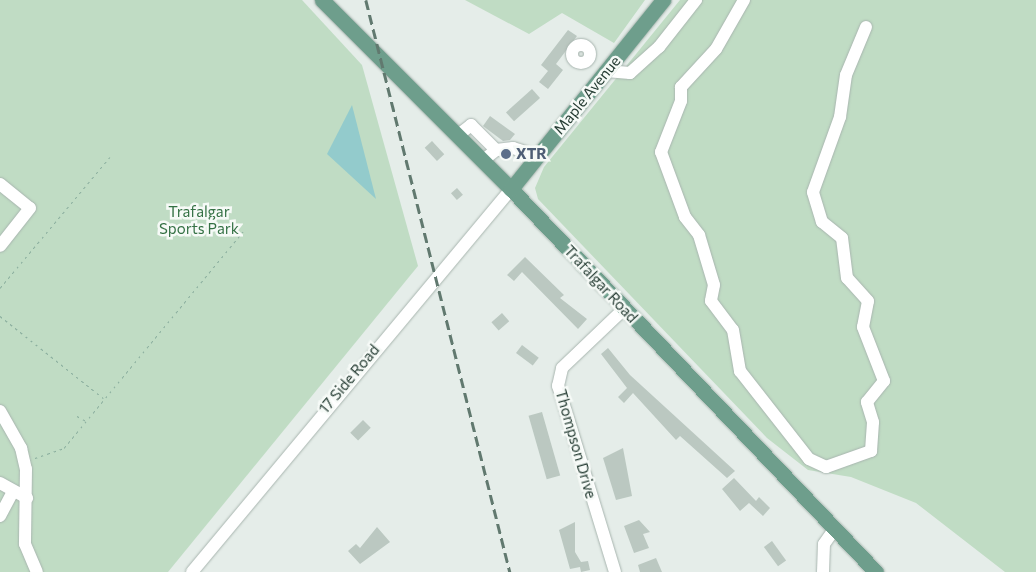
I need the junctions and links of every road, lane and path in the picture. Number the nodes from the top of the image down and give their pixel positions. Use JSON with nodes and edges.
{"nodes":[{"id":1,"x":322,"y":0,"type":"edge"},
{"id":2,"x":663,"y":0,"type":"edge"},
{"id":3,"x":696,"y":0,"type":"edge"},
{"id":4,"x":744,"y":0,"type":"edge"},
{"id":5,"x":866,"y":27,"type":"dead end"},
{"id":6,"x":587,"y":60,"type":"dead end"},
{"id":7,"x":605,"y":73,"type":"junction"},
{"id":8,"x":457,"y":136,"type":"junction"},
{"id":9,"x":496,"y":150,"type":"junction"},
{"id":10,"x":538,"y":156,"type":"junction"},
{"id":11,"x":110,"y":157,"type":"dead end"},
{"id":12,"x":482,"y":161,"type":"junction"},
{"id":13,"x":0,"y":184,"type":"edge"},
{"id":14,"x":511,"y":190,"type":"junction"},
{"id":15,"x":243,"y":232,"type":"dead end"},
{"id":16,"x":0,"y":246,"type":"edge"},
{"id":17,"x":0,"y":288,"type":"edge"},
{"id":18,"x":624,"y":309,"type":"junction"},
{"id":19,"x":0,"y":316,"type":"edge"},
{"id":20,"x":103,"y":399,"type":"junction"},
{"id":21,"x":0,"y":411,"type":"edge"},
{"id":22,"x":77,"y":416,"type":"dead end"},
{"id":23,"x":86,"y":422,"type":"junction"},
{"id":24,"x":24,"y":461,"type":"junction"},
{"id":25,"x":0,"y":482,"type":"edge"},
{"id":26,"x":12,"y":493,"type":"junction"},
{"id":27,"x":27,"y":498,"type":"junction"},
{"id":28,"x":0,"y":516,"type":"edge"},
{"id":29,"x":835,"y":528,"type":"junction"},
{"id":30,"x":37,"y":572,"type":"edge"},
{"id":31,"x":192,"y":572,"type":"edge"},
{"id":32,"x":615,"y":572,"type":"edge"},
{"id":33,"x":823,"y":572,"type":"edge"},
{"id":34,"x":876,"y":572,"type":"edge"}],
"edges":[{"from":1,"to":8,"type":"main road","name":"Trafalgar Road"},
{"from":2,"to":7,"type":"main road","name":"Maple Avenue"},
{"from":3,"to":7,"type":"street"},
{"from":4,"to":5,"type":"street"},
{"from":6,"to":7,"type":"street"},
{"from":7,"to":10,"type":"main road","name":"Maple Avenue"},
{"from":8,"to":9,"type":"street"},
{"from":8,"to":12,"type":"main road","name":"Trafalgar Road"},
{"from":9,"to":10,"type":"street"},
{"from":9,"to":12,"type":"street"},
{"from":10,"to":14,"type":"main road","name":"Maple Avenue"},
{"from":11,"to":17,"type":"path"},
{"from":12,"to":14,"type":"main road","name":"Trafalgar Road"},
{"from":13,"to":16,"type":"street"},
{"from":14,"to":18,"type":"main road","name":"Trafalgar Road"},
{"from":14,"to":31,"type":"street","name":"17 Side Road"},
{"from":15,"to":20,"type":"path"},
{"from":18,"to":29,"type":"main road","name":"Trafalgar Road"},
{"from":18,"to":32,"type":"street","name":"Thompson Drive"},
{"from":19,"to":20,"type":"path"},
{"from":20,"to":23,"type":"path"},
{"from":21,"to":24,"type":"street"},
{"from":22,"to":23,"type":"path"},
{"from":23,"to":24,"type":"path"},
{"from":24,"to":27,"type":"street"},
{"from":25,"to":26,"type":"street"},
{"from":26,"to":27,"type":"street"},
{"from":26,"to":28,"type":"street"},
{"from":27,"to":30,"type":"street"},
{"from":29,"to":33,"type":"street"},
{"from":29,"to":34,"type":"main road","name":"Trafalgar Road"}]}
